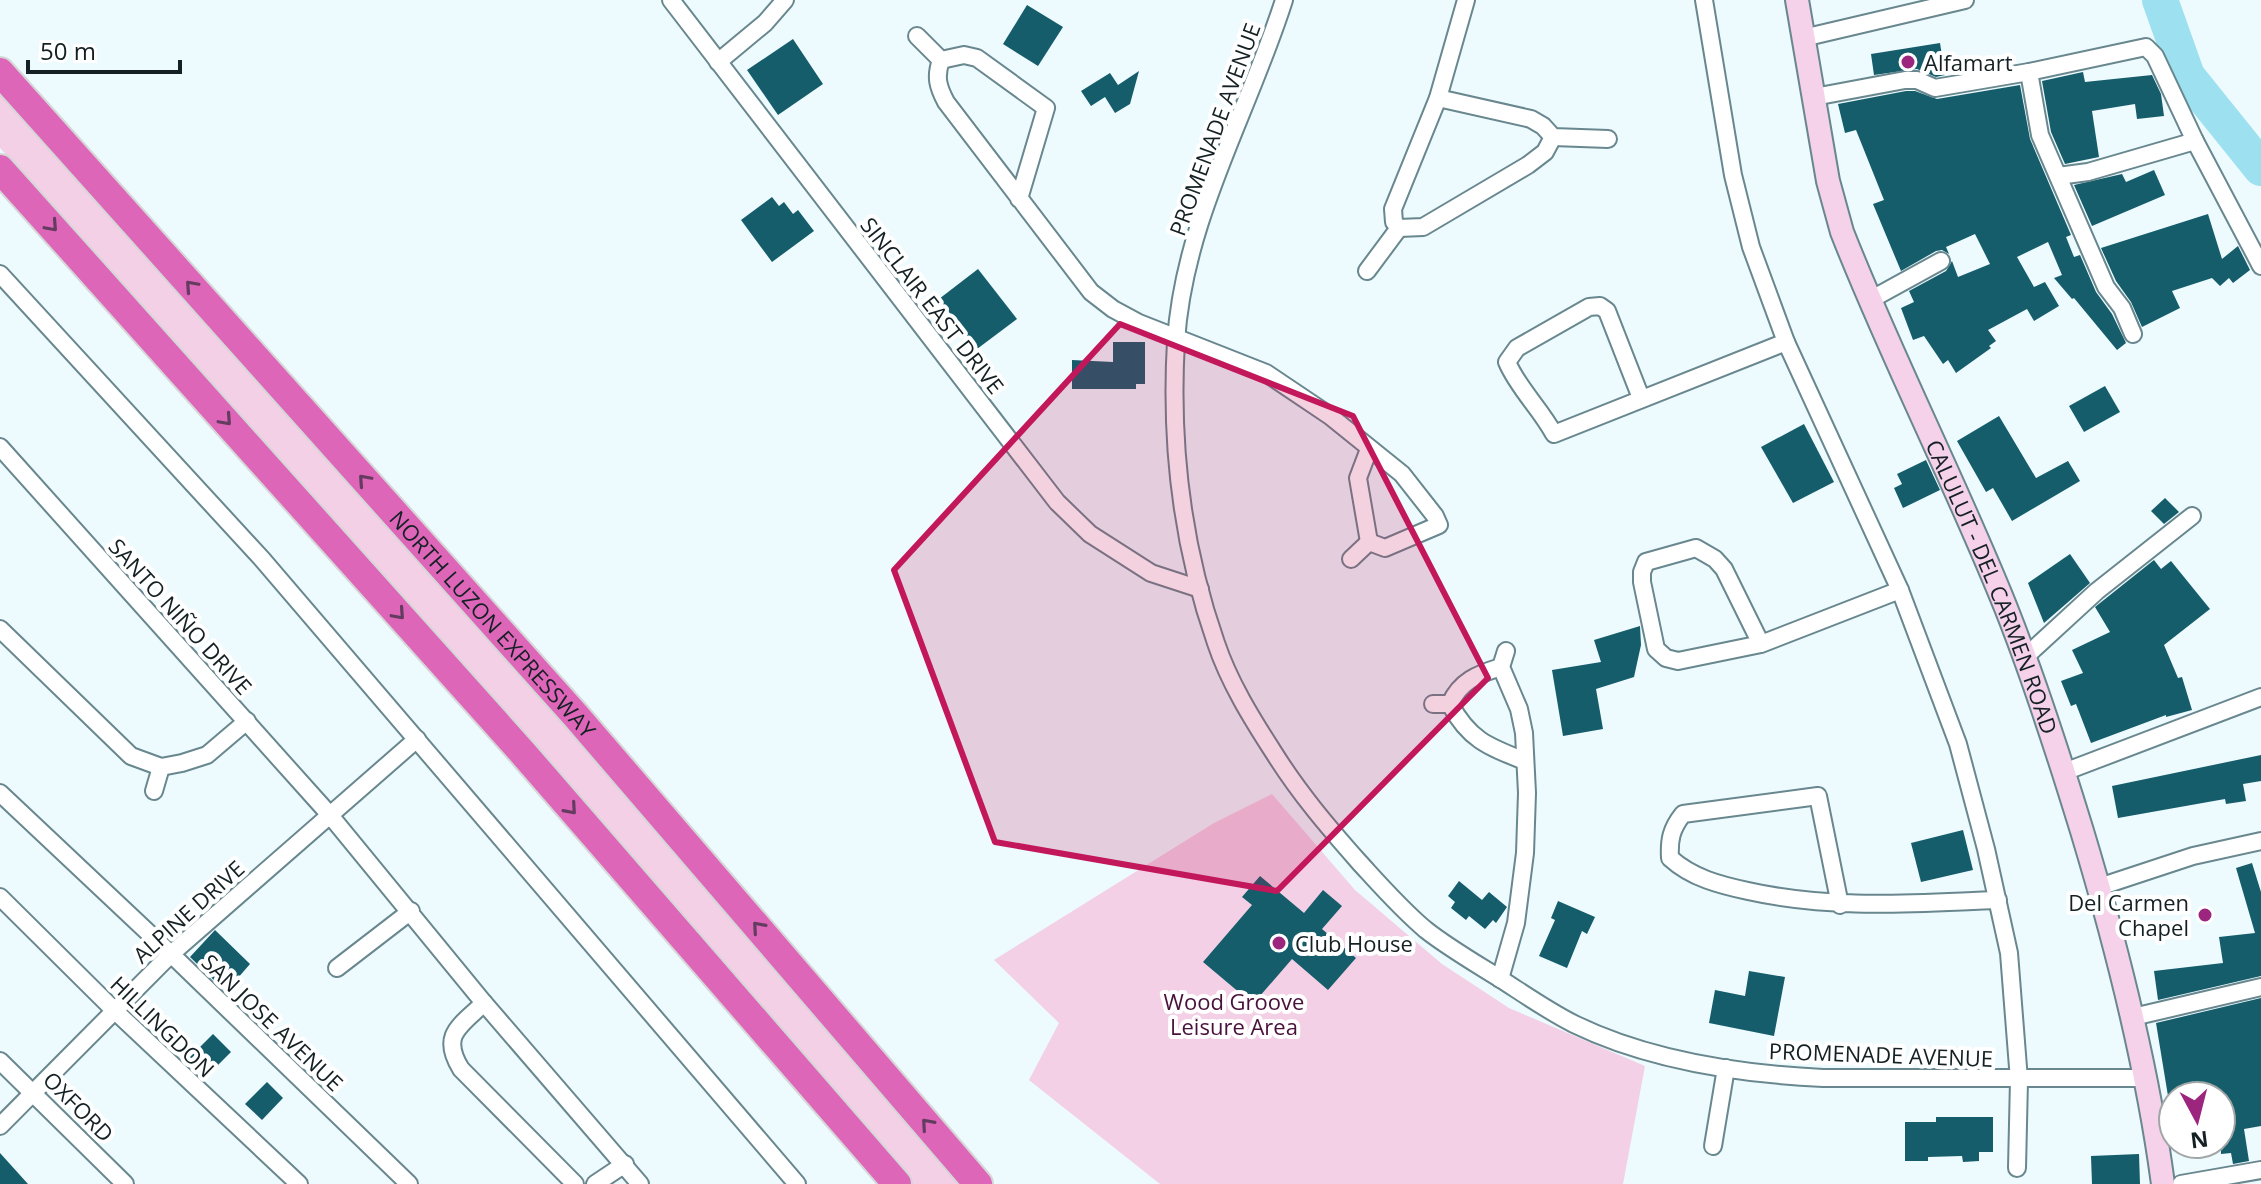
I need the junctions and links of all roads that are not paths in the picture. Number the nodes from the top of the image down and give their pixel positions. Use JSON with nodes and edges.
{"nodes":[{"id":1,"x":671,"y":0,"type":"edge"},
{"id":2,"x":785,"y":0,"type":"edge"},
{"id":3,"x":1284,"y":0,"type":"edge"},
{"id":4,"x":1466,"y":0,"type":"edge"},
{"id":5,"x":1704,"y":0,"type":"edge"},
{"id":6,"x":1797,"y":0,"type":"edge"},
{"id":7,"x":1965,"y":0,"type":"edge"},
{"id":8,"x":917,"y":36,"type":"dead end"},
{"id":9,"x":1803,"y":38,"type":"junction"},
{"id":10,"x":941,"y":60,"type":"junction"},
{"id":11,"x":718,"y":62,"type":"junction"},
{"id":12,"x":0,"y":72,"type":"edge"},
{"id":13,"x":2029,"y":72,"type":"junction"},
{"id":14,"x":1814,"y":97,"type":"junction"},
{"id":15,"x":1438,"y":98,"type":"junction"},
{"id":16,"x":1553,"y":137,"type":"junction"},
{"id":17,"x":1608,"y":139,"type":"dead end"},
{"id":18,"x":2195,"y":141,"type":"junction"},
{"id":19,"x":0,"y":169,"type":"edge"},
{"id":20,"x":2058,"y":176,"type":"junction"},
{"id":21,"x":1019,"y":199,"type":"junction"},
{"id":22,"x":1399,"y":228,"type":"junction"},
{"id":23,"x":1941,"y":261,"type":"dead end"},
{"id":24,"x":2261,"y":266,"type":"edge"},
{"id":25,"x":1367,"y":271,"type":"dead end"},
{"id":26,"x":0,"y":274,"type":"edge"},
{"id":27,"x":1870,"y":300,"type":"junction"},
{"id":28,"x":2133,"y":334,"type":"dead end"},
{"id":29,"x":1176,"y":338,"type":"junction"},
{"id":30,"x":1786,"y":342,"type":"junction"},
{"id":31,"x":1641,"y":398,"type":"junction"},
{"id":32,"x":0,"y":447,"type":"edge"},
{"id":33,"x":1369,"y":449,"type":"junction"},
{"id":34,"x":2192,"y":516,"type":"dead end"},
{"id":35,"x":1369,"y":542,"type":"junction"},
{"id":36,"x":1351,"y":559,"type":"dead end"},
{"id":37,"x":1200,"y":589,"type":"junction"},
{"id":38,"x":1900,"y":590,"type":"junction"},
{"id":39,"x":0,"y":629,"type":"edge"},
{"id":40,"x":1761,"y":644,"type":"junction"},
{"id":41,"x":2024,"y":658,"type":"junction"},
{"id":42,"x":2261,"y":697,"type":"edge"},
{"id":43,"x":247,"y":721,"type":"junction"},
{"id":44,"x":417,"y":739,"type":"junction"},
{"id":45,"x":1525,"y":761,"type":"junction"},
{"id":46,"x":161,"y":767,"type":"junction"},
{"id":47,"x":2064,"y":772,"type":"junction"},
{"id":48,"x":154,"y":791,"type":"dead end"},
{"id":49,"x":0,"y":793,"type":"edge"},
{"id":50,"x":329,"y":814,"type":"junction"},
{"id":51,"x":2261,"y":841,"type":"edge"},
{"id":52,"x":2099,"y":887,"type":"junction"},
{"id":53,"x":0,"y":897,"type":"edge"},
{"id":54,"x":1998,"y":900,"type":"junction"},
{"id":55,"x":1840,"y":905,"type":"junction"},
{"id":56,"x":411,"y":911,"type":"junction"},
{"id":57,"x":171,"y":954,"type":"junction"},
{"id":58,"x":337,"y":968,"type":"dead end"},
{"id":59,"x":1500,"y":979,"type":"junction"},
{"id":60,"x":2261,"y":987,"type":"edge"},
{"id":61,"x":484,"y":1003,"type":"junction"},
{"id":62,"x":114,"y":1010,"type":"junction"},
{"id":63,"x":2133,"y":1017,"type":"junction"},
{"id":64,"x":0,"y":1061,"type":"edge"},
{"id":65,"x":1726,"y":1068,"type":"junction"},
{"id":66,"x":2146,"y":1078,"type":"junction"},
{"id":67,"x":2019,"y":1080,"type":"junction"},
{"id":68,"x":33,"y":1091,"type":"junction"},
{"id":69,"x":0,"y":1126,"type":"edge"},
{"id":70,"x":1713,"y":1146,"type":"dead end"},
{"id":71,"x":625,"y":1164,"type":"junction"},
{"id":72,"x":2017,"y":1168,"type":"dead end"},
{"id":73,"x":2261,"y":1170,"type":"edge"},
{"id":74,"x":125,"y":1184,"type":"edge"},
{"id":75,"x":299,"y":1184,"type":"edge"},
{"id":76,"x":409,"y":1184,"type":"edge"},
{"id":77,"x":575,"y":1184,"type":"edge"},
{"id":78,"x":595,"y":1184,"type":"edge"},
{"id":79,"x":640,"y":1184,"type":"edge"},
{"id":80,"x":797,"y":1184,"type":"edge"},
{"id":81,"x":897,"y":1184,"type":"edge"},
{"id":82,"x":978,"y":1184,"type":"edge"},
{"id":83,"x":2163,"y":1184,"type":"edge"},
{"id":84,"x":2181,"y":1184,"type":"edge"}],
"edges":[{"from":1,"to":11,"type":"street","name":"SINCLAIR EAST DRIVE"},
{"from":2,"to":11,"type":"street"},
{"from":3,"to":29,"type":"street","name":"PROMENADE AVENUE"},
{"from":4,"to":15,"type":"street"},
{"from":5,"to":30,"type":"street"},
{"from":6,"to":9,"type":"main road","name":"CALULUT - DEL CARMEN ROAD"},
{"from":7,"to":9,"type":"street"},
{"from":8,"to":10,"type":"street"},
{"from":9,"to":14,"type":"main road","name":"CALULUT - DEL CARMEN ROAD"},
{"from":10,"to":21,"type":"street"},
{"from":10,"to":21,"type":"street"},
{"from":11,"to":37,"type":"street","name":"SINCLAIR EAST DRIVE"},
{"from":82,"to":12,"type":"highway","name":"NORTH LUZON EXPRESSWAY","one_way":true},
{"from":13,"to":14,"type":"street"},
{"from":13,"to":18,"type":"street"},
{"from":13,"to":20,"type":"street"},
{"from":14,"to":27,"type":"main road","name":"CALULUT - DEL CARMEN ROAD"},
{"from":15,"to":16,"type":"street"},
{"from":15,"to":22,"type":"street"},
{"from":16,"to":17,"type":"street"},
{"from":16,"to":22,"type":"street"},
{"from":18,"to":20,"type":"street"},
{"from":18,"to":24,"type":"street"},
{"from":19,"to":81,"type":"highway","one_way":true},
{"from":20,"to":28,"type":"street"},
{"from":21,"to":29,"type":"street"},
{"from":22,"to":25,"type":"street"},
{"from":23,"to":27,"type":"street"},
{"from":26,"to":44,"type":"street"},
{"from":27,"to":41,"type":"main road","name":"CALULUT - DEL CARMEN ROAD"},
{"from":29,"to":33,"type":"street"},
{"from":29,"to":37,"type":"street","name":"PROMENADE AVENUE"},
{"from":30,"to":31,"type":"street"},
{"from":30,"to":38,"type":"street"},
{"from":31,"to":31,"type":"street"},
{"from":32,"to":43,"type":"street","name":"SANTO NIÑO DRIVE"},
{"from":33,"to":35,"type":"street"},
{"from":33,"to":35,"type":"street"},
{"from":34,"to":41,"type":"street"},
{"from":35,"to":36,"type":"street"},
{"from":37,"to":59,"type":"street","name":"PROMENADE AVENUE"},
{"from":38,"to":40,"type":"street"},
{"from":38,"to":54,"type":"street"},
{"from":39,"to":46,"type":"street"},
{"from":40,"to":40,"type":"street"},
{"from":41,"to":47,"type":"main road","name":"CALULUT - DEL CARMEN ROAD"},
{"from":42,"to":47,"type":"street"},
{"from":43,"to":46,"type":"street"},
{"from":43,"to":50,"type":"street","name":"SANTO NIÑO DRIVE"},
{"from":44,"to":50,"type":"street","name":"ALPINE DRIVE"},
{"from":44,"to":80,"type":"street"},
{"from":45,"to":45,"type":"street"},
{"from":45,"to":59,"type":"street"},
{"from":46,"to":48,"type":"street"},
{"from":47,"to":52,"type":"main road","name":"CALULUT - DEL CARMEN ROAD"},
{"from":49,"to":57,"type":"street","name":"SAN JOSE AVENUE"},
{"from":50,"to":56,"type":"street","name":"SANTO NIÑO DRIVE"},
{"from":50,"to":57,"type":"street","name":"ALPINE DRIVE"},
{"from":51,"to":52,"type":"street"},
{"from":52,"to":63,"type":"main road","name":"CALULUT - DEL CARMEN ROAD"},
{"from":53,"to":62,"type":"street","name":"HILLINGDON"},
{"from":54,"to":55,"type":"street"},
{"from":54,"to":67,"type":"street"},
{"from":55,"to":55,"type":"street"},
{"from":56,"to":58,"type":"street"},
{"from":56,"to":61,"type":"street","name":"SANTO NIÑO DRIVE"},
{"from":57,"to":62,"type":"street","name":"ALPINE DRIVE"},
{"from":57,"to":76,"type":"street","name":"SAN JOSE AVENUE"},
{"from":59,"to":65,"type":"street","name":"PROMENADE AVENUE"},
{"from":60,"to":63,"type":"street"},
{"from":61,"to":71,"type":"street","name":"SANTO NIÑO DRIVE"},
{"from":61,"to":77,"type":"street"},
{"from":62,"to":68,"type":"street","name":"ALPINE DRIVE"},
{"from":62,"to":75,"type":"street","name":"HILLINGDON"},
{"from":63,"to":66,"type":"main road","name":"CALULUT - DEL CARMEN ROAD"},
{"from":64,"to":68,"type":"street","name":"OXFORD"},
{"from":65,"to":67,"type":"street","name":"PROMENADE AVENUE"},
{"from":65,"to":70,"type":"street"},
{"from":66,"to":67,"type":"street","name":"PROMENADE AVENUE"},
{"from":66,"to":83,"type":"main road","name":"CALULUT - DEL CARMEN ROAD"},
{"from":67,"to":72,"type":"street"},
{"from":68,"to":69,"type":"street","name":"ALPINE DRIVE"},
{"from":68,"to":74,"type":"street","name":"OXFORD"},
{"from":71,"to":78,"type":"street"},
{"from":71,"to":79,"type":"street","name":"SANTO NIÑO DRIVE"},
{"from":73,"to":84,"type":"street"}]}
